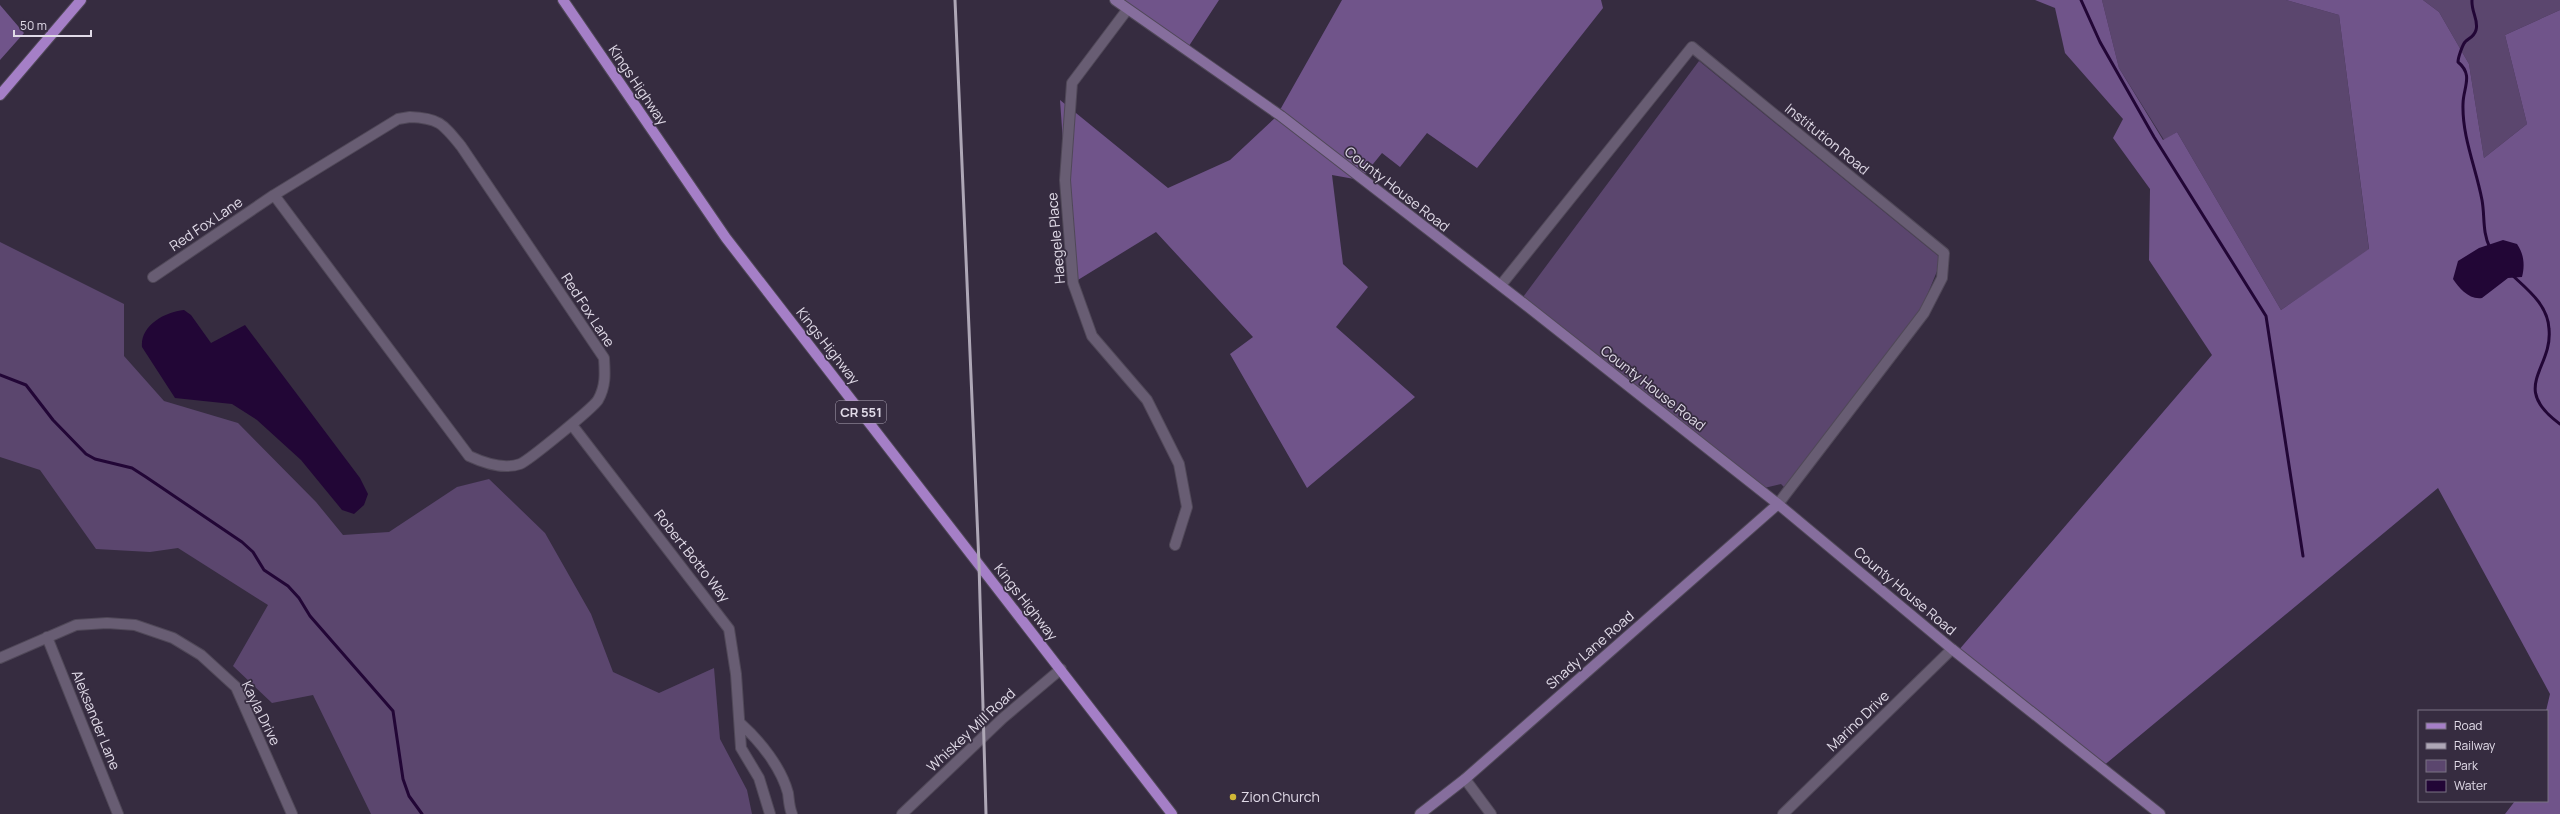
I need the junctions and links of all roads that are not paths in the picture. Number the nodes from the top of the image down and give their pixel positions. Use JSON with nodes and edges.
{"nodes":[{"id":1,"x":81,"y":0,"type":"edge"},
{"id":2,"x":563,"y":0,"type":"edge"},
{"id":3,"x":1115,"y":0,"type":"edge"},
{"id":4,"x":1127,"y":10,"type":"junction"},
{"id":5,"x":0,"y":95,"type":"edge"},
{"id":6,"x":274,"y":195,"type":"junction"},
{"id":7,"x":153,"y":277,"type":"dead end"},
{"id":8,"x":1501,"y":285,"type":"junction"},
{"id":9,"x":572,"y":425,"type":"junction"},
{"id":10,"x":1778,"y":504,"type":"junction"},
{"id":11,"x":1175,"y":545,"type":"dead end"},
{"id":12,"x":47,"y":637,"type":"junction"},
{"id":13,"x":1952,"y":649,"type":"junction"},
{"id":14,"x":0,"y":658,"type":"edge"},
{"id":15,"x":1061,"y":669,"type":"junction"},
{"id":16,"x":741,"y":724,"type":"junction"},
{"id":17,"x":1465,"y":779,"type":"junction"},
{"id":18,"x":2156,"y":813,"type":"edge"},
{"id":19,"x":118,"y":814,"type":"edge"},
{"id":20,"x":292,"y":814,"type":"edge"},
{"id":21,"x":770,"y":814,"type":"edge"},
{"id":22,"x":792,"y":814,"type":"edge"},
{"id":23,"x":902,"y":814,"type":"edge"},
{"id":24,"x":1172,"y":814,"type":"edge"},
{"id":25,"x":1420,"y":814,"type":"edge"},
{"id":26,"x":1491,"y":814,"type":"edge"},
{"id":27,"x":1783,"y":814,"type":"edge"}],
"edges":[{"from":1,"to":5,"type":"main road"},
{"from":2,"to":15,"type":"main road","name":"Kings Highway","number":"CR 551"},
{"from":3,"to":4,"type":"street","name":"County House Road"},
{"from":4,"to":8,"type":"street","name":"County House Road"},
{"from":4,"to":11,"type":"street","name":"Haegele Place"},
{"from":6,"to":7,"type":"street","name":"Red Fox Lane"},
{"from":6,"to":9,"type":"street","name":"Red Fox Lane"},
{"from":6,"to":9,"type":"street","name":"Red Fox Lane"},
{"from":8,"to":10,"type":"street","name":"County House Road"},
{"from":8,"to":10,"type":"street","name":"Institution Road"},
{"from":9,"to":16,"type":"street","name":"Robert Botto Way"},
{"from":10,"to":13,"type":"street","name":"County House Road"},
{"from":10,"to":17,"type":"street","name":"Shady Lane Road"},
{"from":12,"to":14,"type":"street","name":"Kayla Drive"},
{"from":12,"to":19,"type":"street","name":"Aleksander Lane"},
{"from":12,"to":20,"type":"street","name":"Kayla Drive"},
{"from":13,"to":18,"type":"street","name":"County House Road"},
{"from":13,"to":27,"type":"street","name":"Marino Drive"},
{"from":15,"to":23,"type":"street","name":"Whiskey Mill Road"},
{"from":15,"to":24,"type":"main road","name":"Kings Highway","number":"CR 551"},
{"from":16,"to":21,"type":"street","name":"Robert Botto Way"},
{"from":16,"to":22,"type":"street"},
{"from":17,"to":25,"type":"street","name":"Shady Lane Road"},
{"from":17,"to":26,"type":"street"}]}
